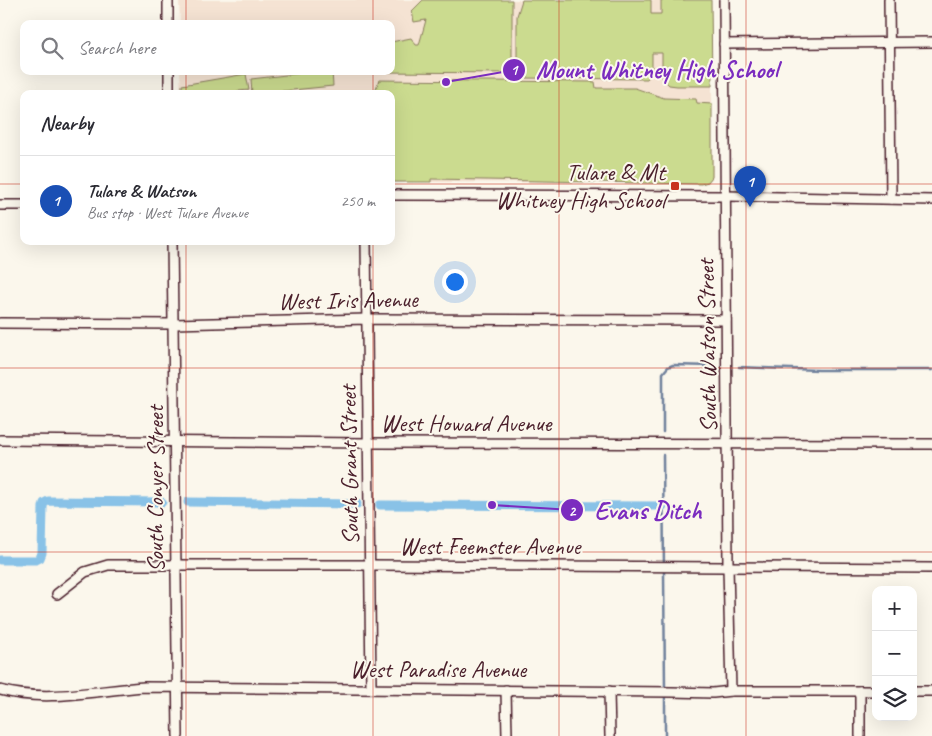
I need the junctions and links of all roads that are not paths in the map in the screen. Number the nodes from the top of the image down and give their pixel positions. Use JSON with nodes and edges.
{"nodes":[{"id":1,"x":168,"y":0,"type":"edge"},
{"id":2,"x":724,"y":0,"type":"edge"},
{"id":3,"x":890,"y":0,"type":"edge"},
{"id":4,"x":168,"y":20,"type":"edge"},
{"id":5,"x":890,"y":42,"type":"junction"},
{"id":6,"x":932,"y":42,"type":"edge"},
{"id":7,"x":724,"y":44,"type":"junction"},
{"id":8,"x":169,"y":75,"type":"edge"},
{"id":9,"x":169,"y":90,"type":"edge"},
{"id":10,"x":395,"y":195,"type":"edge"},
{"id":11,"x":725,"y":196,"type":"junction"},
{"id":12,"x":891,"y":199,"type":"junction"},
{"id":13,"x":932,"y":200,"type":"edge"},
{"id":14,"x":0,"y":205,"type":"edge"},
{"id":15,"x":20,"y":205,"type":"edge"},
{"id":16,"x":172,"y":245,"type":"edge"},
{"id":17,"x":366,"y":245,"type":"edge"},
{"id":18,"x":367,"y":319,"type":"junction"},
{"id":19,"x":726,"y":320,"type":"junction"},
{"id":20,"x":0,"y":323,"type":"edge"},
{"id":21,"x":174,"y":324,"type":"junction"},
{"id":22,"x":0,"y":440,"type":"edge"},
{"id":23,"x":176,"y":441,"type":"junction"},
{"id":24,"x":728,"y":443,"type":"junction"},
{"id":25,"x":369,"y":444,"type":"junction"},
{"id":26,"x":932,"y":444,"type":"edge"},
{"id":27,"x":176,"y":565,"type":"junction"},
{"id":28,"x":370,"y":565,"type":"junction"},
{"id":29,"x":728,"y":567,"type":"junction"},
{"id":30,"x":932,"y":568,"type":"edge"},
{"id":31,"x":57,"y":594,"type":"dead end"},
{"id":32,"x":178,"y":688,"type":"junction"},
{"id":33,"x":371,"y":688,"type":"junction"},
{"id":34,"x":0,"y":690,"type":"edge"},
{"id":35,"x":506,"y":690,"type":"junction"},
{"id":36,"x":731,"y":690,"type":"junction"},
{"id":37,"x":609,"y":691,"type":"junction"},
{"id":38,"x":860,"y":691,"type":"junction"},
{"id":39,"x":872,"y":691,"type":"edge"},
{"id":40,"x":917,"y":691,"type":"edge"},
{"id":41,"x":932,"y":692,"type":"edge"},
{"id":42,"x":178,"y":736,"type":"edge"},
{"id":43,"x":507,"y":736,"type":"edge"},
{"id":44,"x":610,"y":736,"type":"edge"},
{"id":45,"x":860,"y":736,"type":"edge"}],
"edges":[{"from":1,"to":4,"type":"street"},
{"from":2,"to":7,"type":"street","name":"South Watson Street"},
{"from":3,"to":5,"type":"street"},
{"from":5,"to":6,"type":"street"},
{"from":5,"to":7,"type":"street"},
{"from":5,"to":12,"type":"street"},
{"from":7,"to":11,"type":"street","name":"South Watson Street"},
{"from":8,"to":9,"type":"street"},
{"from":10,"to":11,"type":"street"},
{"from":11,"to":12,"type":"street"},
{"from":11,"to":19,"type":"street","name":"South Watson Street"},
{"from":12,"to":13,"type":"street"},
{"from":14,"to":15,"type":"street"},
{"from":16,"to":21,"type":"street","name":"South Conyer Street"},
{"from":17,"to":18,"type":"street","name":"South Grant Street"},
{"from":18,"to":19,"type":"street","name":"West Iris Avenue"},
{"from":18,"to":21,"type":"street","name":"West Iris Avenue"},
{"from":18,"to":25,"type":"street","name":"South Grant Street"},
{"from":19,"to":24,"type":"street","name":"South Watson Street"},
{"from":20,"to":21,"type":"street","name":"West Iris Avenue"},
{"from":21,"to":23,"type":"street","name":"South Conyer Street"},
{"from":22,"to":23,"type":"street","name":"West Howard Avenue"},
{"from":23,"to":25,"type":"street","name":"West Howard Avenue"},
{"from":23,"to":27,"type":"street","name":"South Conyer Street"},
{"from":24,"to":25,"type":"street","name":"West Howard Avenue"},
{"from":24,"to":26,"type":"street","name":"West Howard Avenue"},
{"from":24,"to":29,"type":"street","name":"South Watson Street"},
{"from":25,"to":28,"type":"street","name":"South Grant Street"},
{"from":27,"to":28,"type":"street","name":"West Feemster Avenue"},
{"from":27,"to":31,"type":"street","name":"West Feemster Avenue"},
{"from":27,"to":32,"type":"street","name":"South Conyer Street"},
{"from":28,"to":29,"type":"street","name":"West Feemster Avenue"},
{"from":28,"to":33,"type":"street","name":"South Grant Street"},
{"from":29,"to":30,"type":"street","name":"West Feemster Avenue"},
{"from":29,"to":36,"type":"street","name":"South Watson Street"},
{"from":32,"to":33,"type":"street","name":"West Paradise Avenue"},
{"from":32,"to":34,"type":"street","name":"West Paradise Avenue"},
{"from":32,"to":42,"type":"street","name":"South Conyer Street"},
{"from":33,"to":35,"type":"street","name":"West Paradise Avenue"},
{"from":35,"to":37,"type":"street","name":"West Paradise Avenue"},
{"from":35,"to":43,"type":"street"},
{"from":36,"to":37,"type":"street","name":"West Paradise Avenue"},
{"from":36,"to":38,"type":"street","name":"West Paradise Avenue"},
{"from":37,"to":44,"type":"street"},
{"from":38,"to":39,"type":"street","name":"West Paradise Avenue"},
{"from":38,"to":45,"type":"street"},
{"from":40,"to":41,"type":"street"}]}
